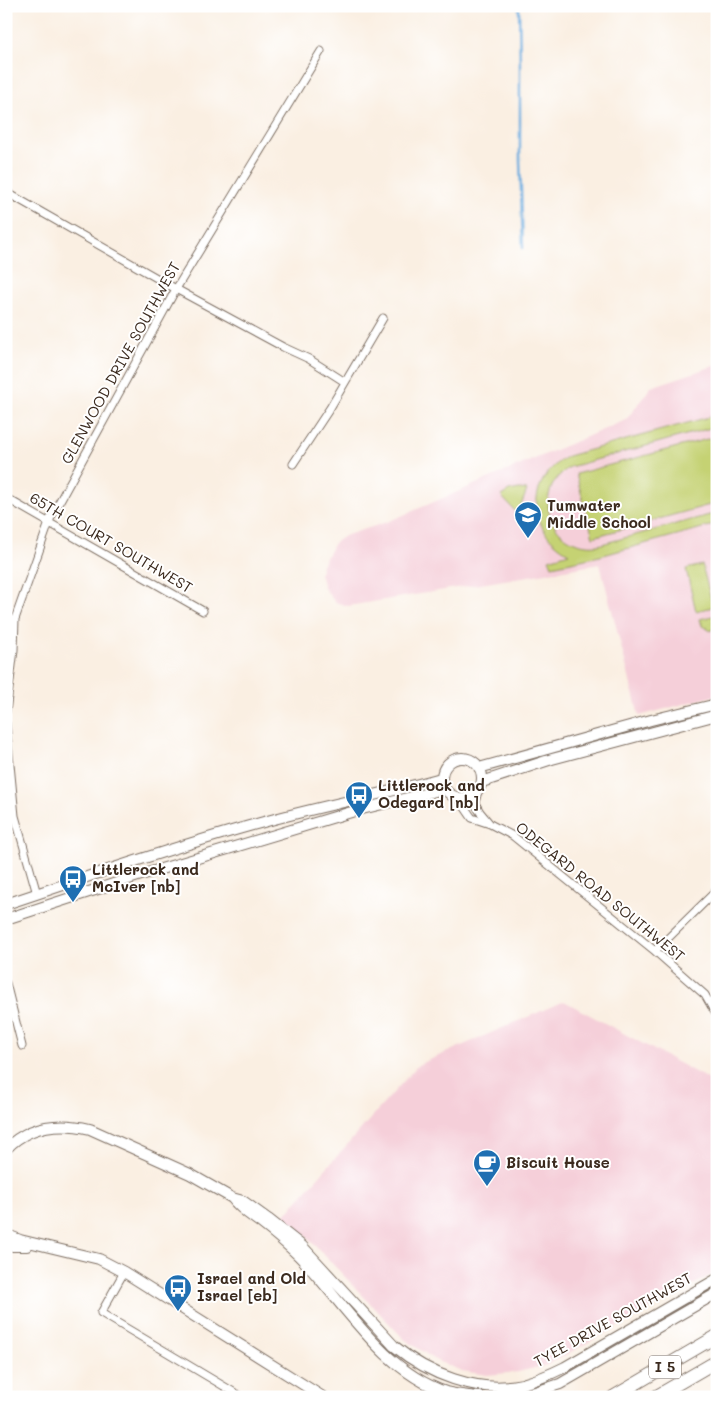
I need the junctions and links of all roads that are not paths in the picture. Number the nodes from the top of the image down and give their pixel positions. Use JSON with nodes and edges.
{"nodes":[{"id":1,"x":321,"y":51,"type":"dead end"},
{"id":2,"x":6,"y":192,"type":"edge"},
{"id":3,"x":176,"y":289,"type":"junction"},
{"id":4,"x":383,"y":318,"type":"dead end"},
{"id":5,"x":344,"y":382,"type":"junction"},
{"id":6,"x":292,"y":464,"type":"dead end"},
{"id":7,"x":6,"y":498,"type":"edge"},
{"id":8,"x":49,"y":523,"type":"junction"},
{"id":9,"x":203,"y":611,"type":"dead end"},
{"id":10,"x":717,"y":704,"type":"edge"},
{"id":11,"x":6,"y":712,"type":"edge"},
{"id":12,"x":717,"y":715,"type":"edge"},
{"id":13,"x":6,"y":723,"type":"edge"},
{"id":14,"x":479,"y":768,"type":"junction"},
{"id":15,"x":441,"y":778,"type":"junction"},
{"id":16,"x":480,"y":786,"type":"junction"},
{"id":17,"x":444,"y":789,"type":"junction"},
{"id":18,"x":459,"y":799,"type":"junction"},
{"id":19,"x":490,"y":824,"type":"junction"},
{"id":20,"x":717,"y":890,"type":"edge"},
{"id":21,"x":37,"y":894,"type":"junction"},
{"id":22,"x":6,"y":904,"type":"edge"},
{"id":23,"x":6,"y":919,"type":"edge"},
{"id":24,"x":655,"y":951,"type":"junction"},
{"id":25,"x":6,"y":983,"type":"edge"},
{"id":26,"x":717,"y":1016,"type":"edge"},
{"id":27,"x":22,"y":1046,"type":"dead end"},
{"id":28,"x":6,"y":1149,"type":"edge"},
{"id":29,"x":232,"y":1198,"type":"junction"},
{"id":30,"x":6,"y":1233,"type":"edge"},
{"id":31,"x":6,"y":1246,"type":"edge"},
{"id":32,"x":43,"y":1246,"type":"junction"},
{"id":33,"x":124,"y":1272,"type":"junction"},
{"id":34,"x":717,"y":1279,"type":"edge"},
{"id":35,"x":717,"y":1293,"type":"edge"},
{"id":36,"x":717,"y":1336,"type":"edge"},
{"id":37,"x":717,"y":1363,"type":"edge"},
{"id":38,"x":242,"y":1397,"type":"edge"},
{"id":39,"x":323,"y":1397,"type":"edge"},
{"id":40,"x":480,"y":1397,"type":"edge"},
{"id":41,"x":513,"y":1397,"type":"edge"},
{"id":42,"x":613,"y":1397,"type":"edge"},
{"id":43,"x":655,"y":1397,"type":"edge"},
{"id":44,"x":669,"y":1397,"type":"edge"}],
"edges":[{"from":1,"to":3,"type":"street","name":"GLENWOOD DRIVE SOUTHWEST"},
{"from":2,"to":3,"type":"street"},
{"from":3,"to":5,"type":"street"},
{"from":3,"to":8,"type":"street","name":"GLENWOOD DRIVE SOUTHWEST"},
{"from":4,"to":5,"type":"street"},
{"from":5,"to":6,"type":"street"},
{"from":7,"to":8,"type":"street","name":"65TH COURT SOUTHWEST"},
{"from":8,"to":9,"type":"street","name":"65TH COURT SOUTHWEST"},
{"from":8,"to":11,"type":"street","name":"GLENWOOD DRIVE SOUTHWEST"},
{"from":10,"to":14,"type":"street"},
{"from":12,"to":16,"type":"street"},
{"from":13,"to":21,"type":"street"},
{"from":14,"to":15,"type":"street"},
{"from":14,"to":16,"type":"street"},
{"from":15,"to":17,"type":"street"},
{"from":15,"to":21,"type":"street"},
{"from":16,"to":18,"type":"street"},
{"from":16,"to":19,"type":"street"},
{"from":17,"to":18,"type":"street"},
{"from":17,"to":23,"type":"street"},
{"from":18,"to":19,"type":"street","name":"ODEGARD ROAD SOUTHWEST"},
{"from":19,"to":24,"type":"street","name":"ODEGARD ROAD SOUTHWEST"},
{"from":20,"to":24,"type":"street"},
{"from":21,"to":22,"type":"street"},
{"from":24,"to":26,"type":"street","name":"ODEGARD ROAD SOUTHWEST"},
{"from":25,"to":27,"type":"street"},
{"from":28,"to":29,"type":"street","name":"TYEE DRIVE SOUTHWEST"},
{"from":29,"to":34,"type":"street","name":"TYEE DRIVE SOUTHWEST"},
{"from":29,"to":40,"type":"street","name":"TYEE DRIVE SOUTHWEST"},
{"from":30,"to":32,"type":"street"},
{"from":31,"to":32,"type":"street"},
{"from":32,"to":33,"type":"street"},
{"from":33,"to":38,"type":"street"},
{"from":33,"to":39,"type":"street"},
{"from":35,"to":41,"type":"street","name":"TYEE DRIVE SOUTHWEST"},
{"from":36,"to":42,"type":"highway","number":"I 5"},
{"from":37,"to":43,"type":"highway","number":"I 5"},
{"from":37,"to":44,"type":"highway"}]}
